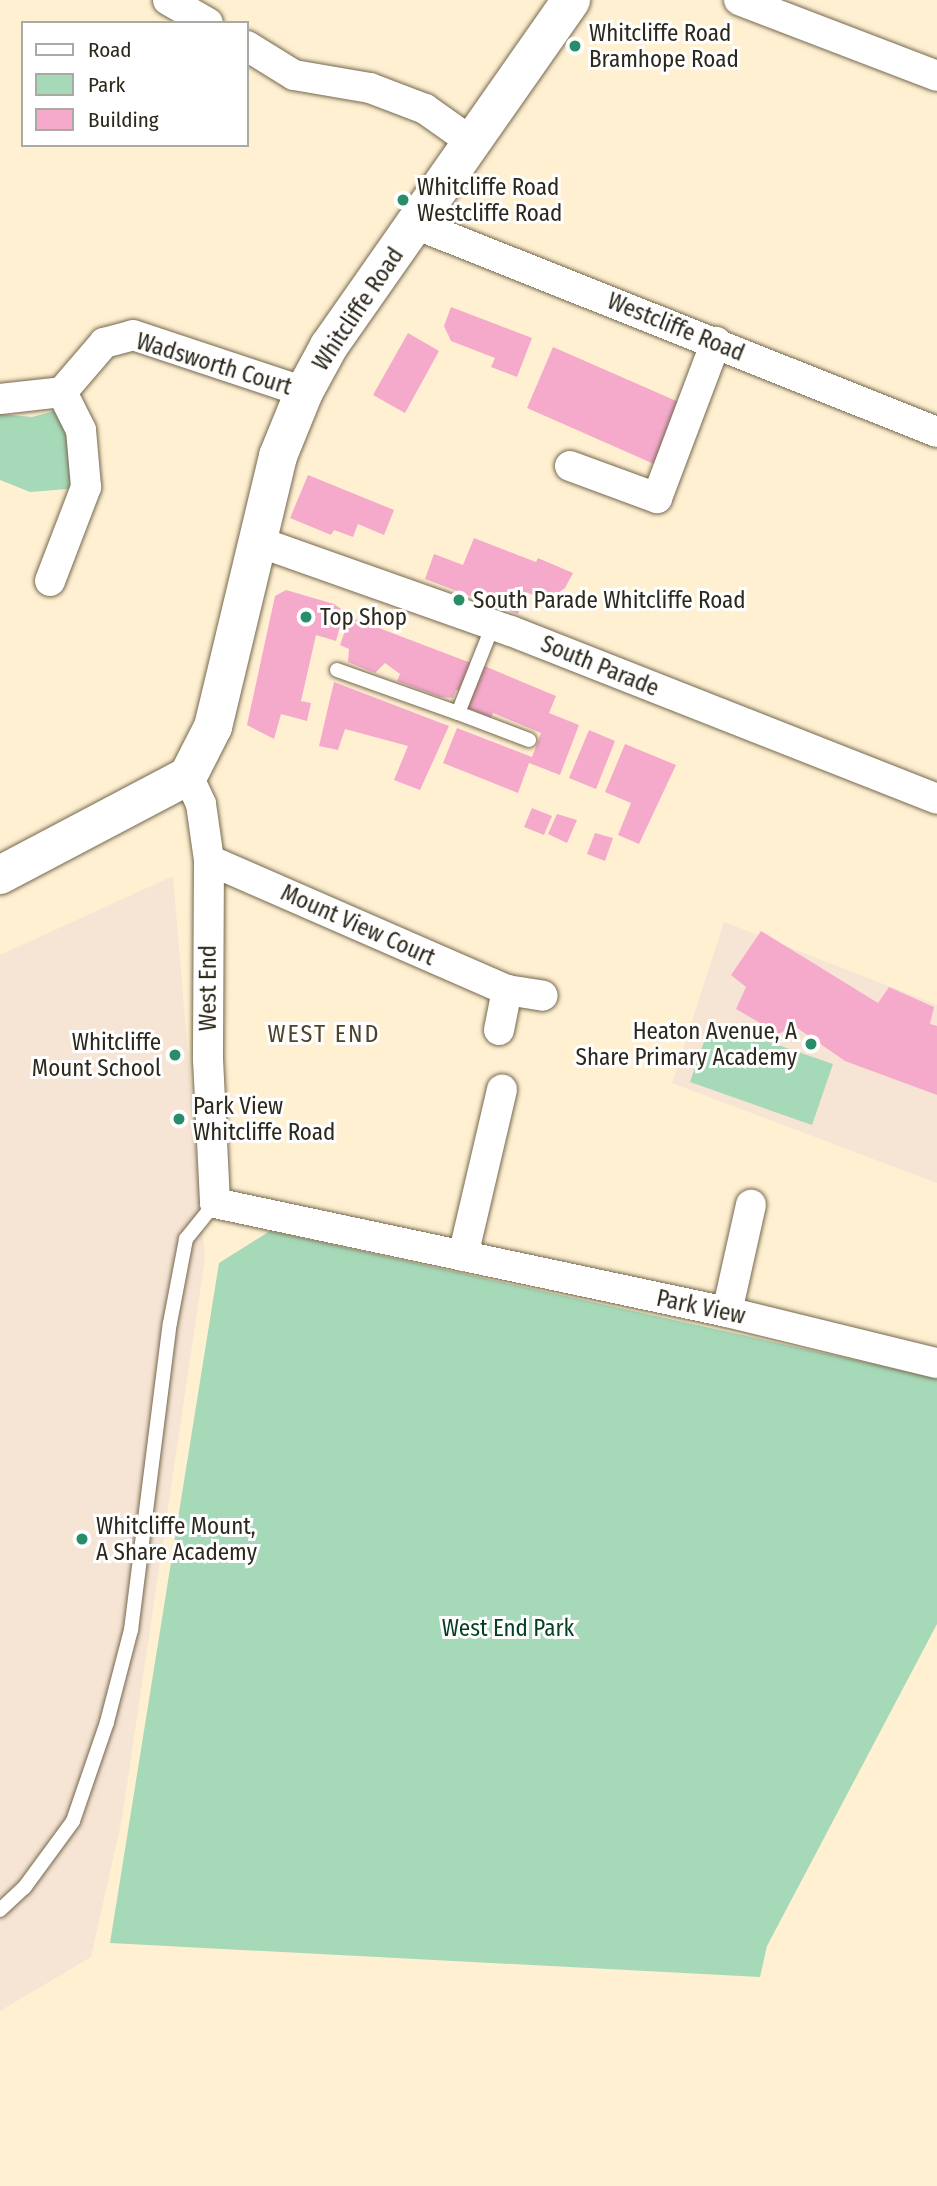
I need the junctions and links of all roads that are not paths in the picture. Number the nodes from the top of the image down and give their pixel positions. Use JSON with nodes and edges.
{"nodes":[{"id":1,"x":168,"y":0,"type":"edge"},
{"id":2,"x":571,"y":0,"type":"edge"},
{"id":3,"x":739,"y":0,"type":"edge"},
{"id":4,"x":203,"y":13,"type":"edge"},
{"id":5,"x":248,"y":47,"type":"edge"},
{"id":6,"x":937,"y":76,"type":"edge"},
{"id":7,"x":473,"y":143,"type":"junction"},
{"id":8,"x":415,"y":224,"type":"junction"},
{"id":9,"x":716,"y":342,"type":"junction"},
{"id":10,"x":62,"y":392,"type":"junction"},
{"id":11,"x":304,"y":392,"type":"junction"},
{"id":12,"x":0,"y":399,"type":"edge"},
{"id":13,"x":937,"y":432,"type":"edge"},
{"id":14,"x":570,"y":466,"type":"dead end"},
{"id":15,"x":259,"y":542,"type":"junction"},
{"id":16,"x":50,"y":581,"type":"dead end"},
{"id":17,"x":493,"y":625,"type":"junction"},
{"id":18,"x":337,"y":670,"type":"dead end"},
{"id":19,"x":458,"y":713,"type":"junction"},
{"id":20,"x":529,"y":740,"type":"dead end"},
{"id":21,"x":188,"y":776,"type":"junction"},
{"id":22,"x":937,"y":799,"type":"edge"},
{"id":23,"x":209,"y":860,"type":"junction"},
{"id":24,"x":0,"y":875,"type":"edge"},
{"id":25,"x":506,"y":990,"type":"junction"},
{"id":26,"x":543,"y":996,"type":"dead end"},
{"id":27,"x":499,"y":1030,"type":"dead end"},
{"id":28,"x":502,"y":1090,"type":"dead end"},
{"id":29,"x":215,"y":1203,"type":"junction"},
{"id":30,"x":751,"y":1205,"type":"dead end"},
{"id":31,"x":463,"y":1256,"type":"junction"},
{"id":32,"x":727,"y":1312,"type":"junction"},
{"id":33,"x":937,"y":1363,"type":"edge"},
{"id":34,"x":0,"y":1910,"type":"edge"}],
"edges":[{"from":1,"to":4,"type":"street"},
{"from":2,"to":7,"type":"main road","name":"Whitcliffe Road"},
{"from":3,"to":6,"type":"street"},
{"from":5,"to":7,"type":"street"},
{"from":7,"to":8,"type":"main road","name":"Whitcliffe Road"},
{"from":8,"to":9,"type":"street","name":"Westcliffe Road"},
{"from":8,"to":11,"type":"main road","name":"Whitcliffe Road"},
{"from":9,"to":13,"type":"street","name":"Westcliffe Road"},
{"from":9,"to":14,"type":"street"},
{"from":10,"to":11,"type":"street","name":"Wadsworth Court"},
{"from":10,"to":12,"type":"street"},
{"from":10,"to":16,"type":"street"},
{"from":11,"to":15,"type":"main road","name":"Whitcliffe Road"},
{"from":15,"to":17,"type":"street","name":"South Parade"},
{"from":15,"to":21,"type":"main road","name":"Whitcliffe Road"},
{"from":17,"to":19,"type":"lane"},
{"from":17,"to":22,"type":"street","name":"South Parade"},
{"from":18,"to":19,"type":"lane"},
{"from":19,"to":20,"type":"lane"},
{"from":21,"to":23,"type":"street","name":"West End"},
{"from":21,"to":24,"type":"main road"},
{"from":23,"to":25,"type":"street","name":"Mount View Court"},
{"from":23,"to":29,"type":"street","name":"West End"},
{"from":25,"to":26,"type":"street","name":"Mount View Court"},
{"from":25,"to":27,"type":"street"},
{"from":28,"to":31,"type":"street"},
{"from":29,"to":31,"type":"street","name":"Park View"},
{"from":29,"to":34,"type":"lane"},
{"from":30,"to":32,"type":"street"},
{"from":31,"to":32,"type":"street","name":"Park View"},
{"from":32,"to":33,"type":"street","name":"Park View"}]}
